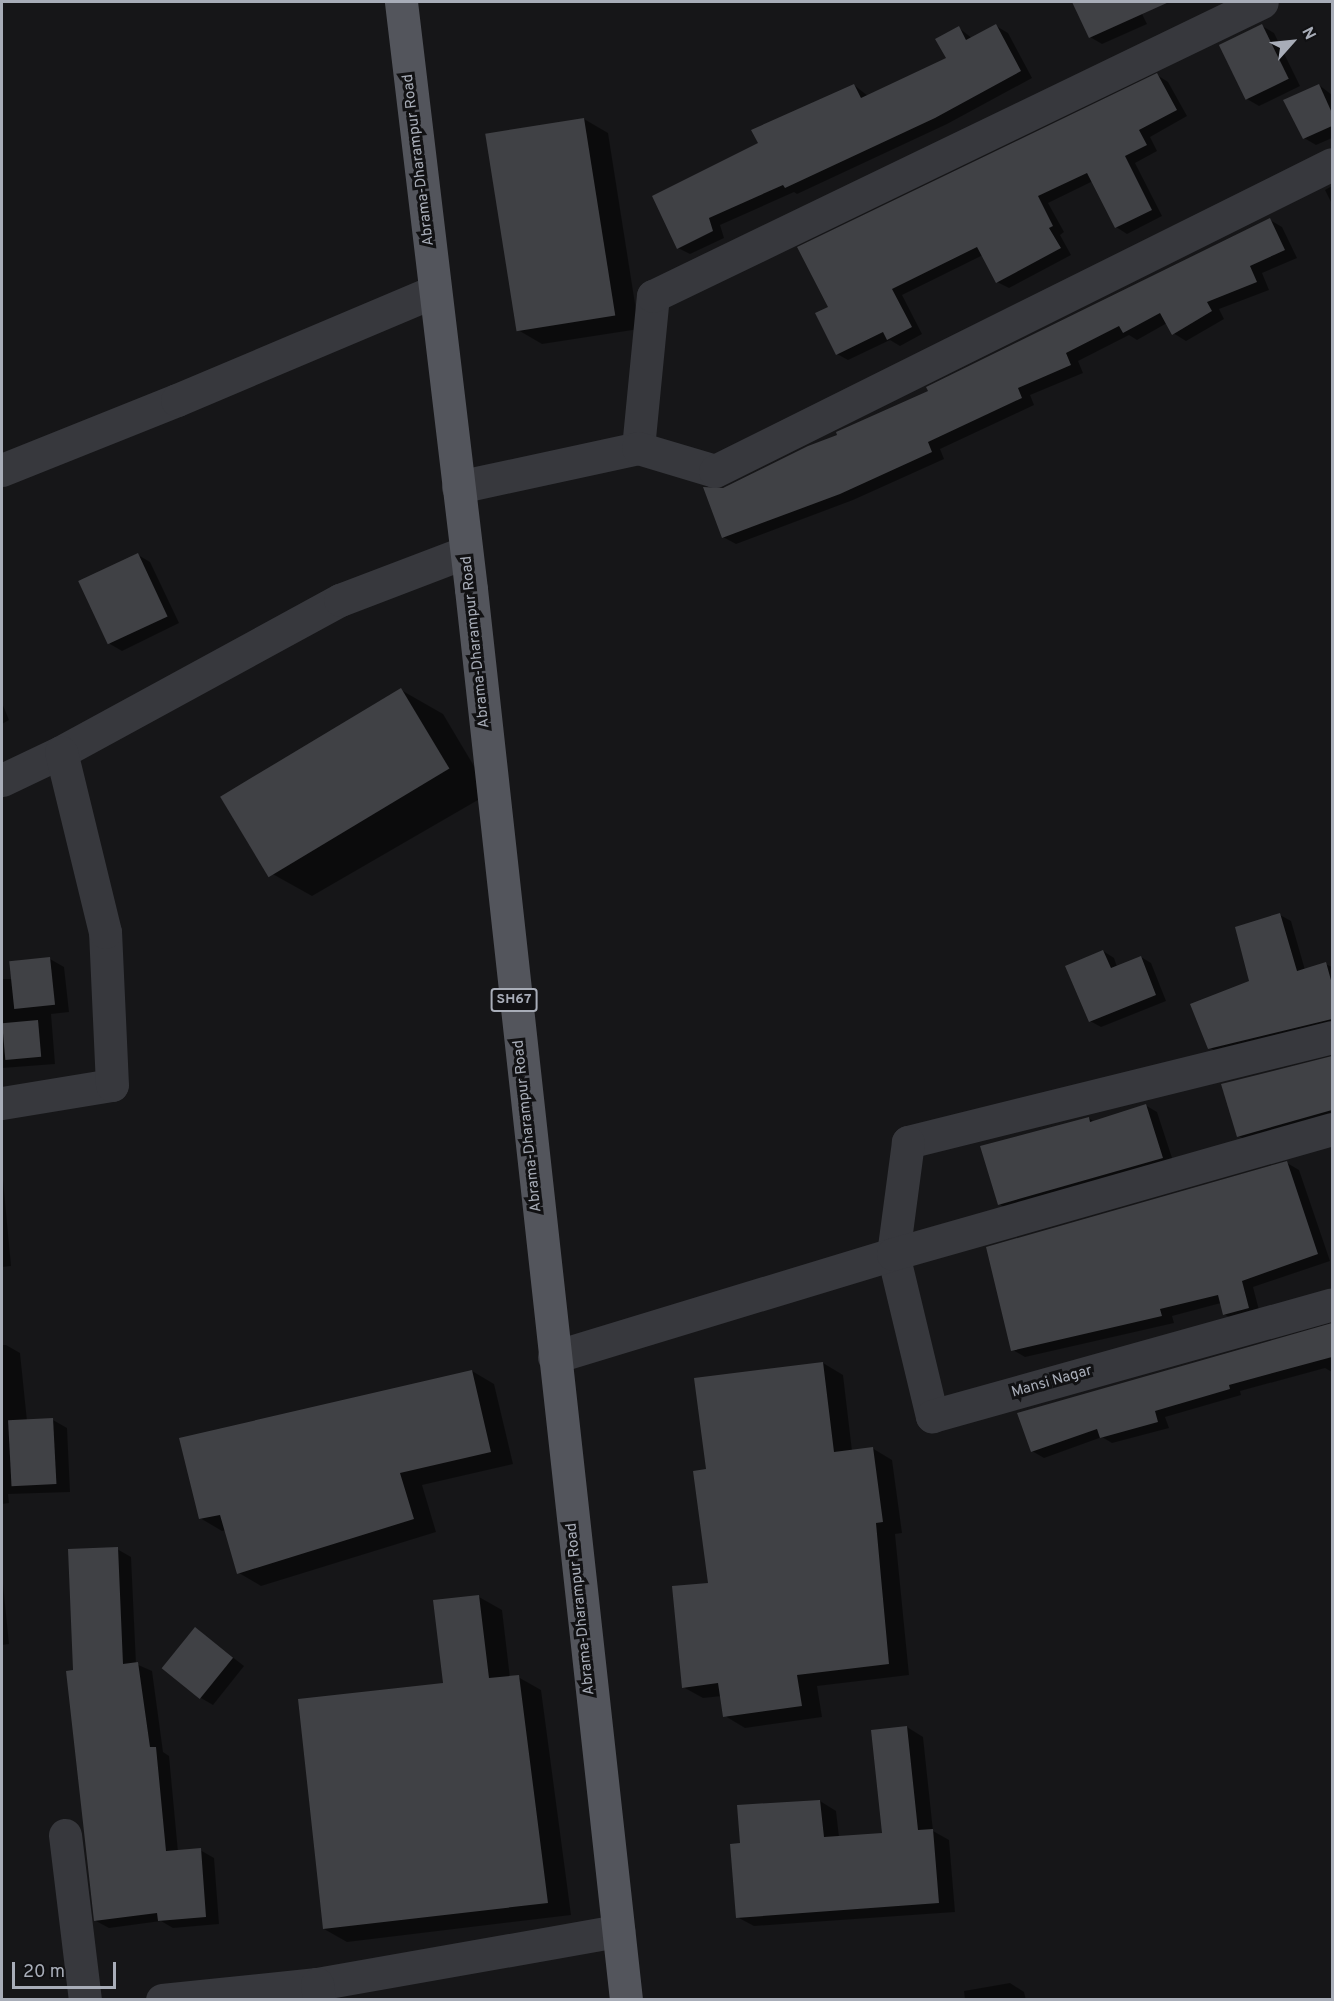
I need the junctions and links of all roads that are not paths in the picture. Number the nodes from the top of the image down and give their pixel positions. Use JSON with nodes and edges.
{"nodes":[{"id":1,"x":401,"y":2,"type":"edge"},
{"id":2,"x":1262,"y":2,"type":"edge"},
{"id":3,"x":1332,"y":164,"type":"edge"},
{"id":4,"x":435,"y":291,"type":"junction"},
{"id":5,"x":639,"y":448,"type":"junction"},
{"id":6,"x":2,"y":470,"type":"edge"},
{"id":7,"x":458,"y":487,"type":"junction"},
{"id":8,"x":466,"y":552,"type":"junction"},
{"id":9,"x":62,"y":752,"type":"junction"},
{"id":10,"x":2,"y":780,"type":"edge"},
{"id":11,"x":1332,"y":1036,"type":"edge"},
{"id":12,"x":2,"y":1103,"type":"edge"},
{"id":13,"x":1332,"y":1129,"type":"edge"},
{"id":14,"x":893,"y":1254,"type":"junction"},
{"id":15,"x":1332,"y":1304,"type":"edge"},
{"id":16,"x":554,"y":1357,"type":"junction"},
{"id":17,"x":66,"y":1835,"type":"dead end"},
{"id":18,"x":618,"y":1932,"type":"junction"},
{"id":19,"x":318,"y":1992,"type":"edge"},
{"id":20,"x":85,"y":2000,"type":"edge"},
{"id":21,"x":162,"y":2000,"type":"edge"},
{"id":22,"x":626,"y":2000,"type":"edge"}],
"edges":[{"from":1,"to":4,"type":"main road","name":"Abrama-Dharampur Road","number":"SH67"},
{"from":2,"to":5,"type":"street"},
{"from":3,"to":5,"type":"street"},
{"from":4,"to":6,"type":"street"},
{"from":4,"to":7,"type":"main road","name":"Abrama-Dharampur Road","number":"SH67"},
{"from":5,"to":7,"type":"street"},
{"from":7,"to":8,"type":"main road","name":"Abrama-Dharampur Road","number":"SH67"},
{"from":8,"to":9,"type":"street"},
{"from":8,"to":16,"type":"main road","name":"Abrama-Dharampur Road","number":"SH67"},
{"from":9,"to":10,"type":"street"},
{"from":9,"to":12,"type":"street"},
{"from":11,"to":14,"type":"street","name":"Mansi Nagar"},
{"from":13,"to":14,"type":"street"},
{"from":14,"to":15,"type":"street","name":"Mansi Nagar"},
{"from":14,"to":16,"type":"street"},
{"from":16,"to":18,"type":"main road","name":"Abrama-Dharampur Road","number":"SH67"},
{"from":17,"to":20,"type":"street"},
{"from":18,"to":19,"type":"street"},
{"from":18,"to":22,"type":"main road","name":"Abrama-Dharampur Road","number":"SH67"},
{"from":19,"to":21,"type":"street"}]}
